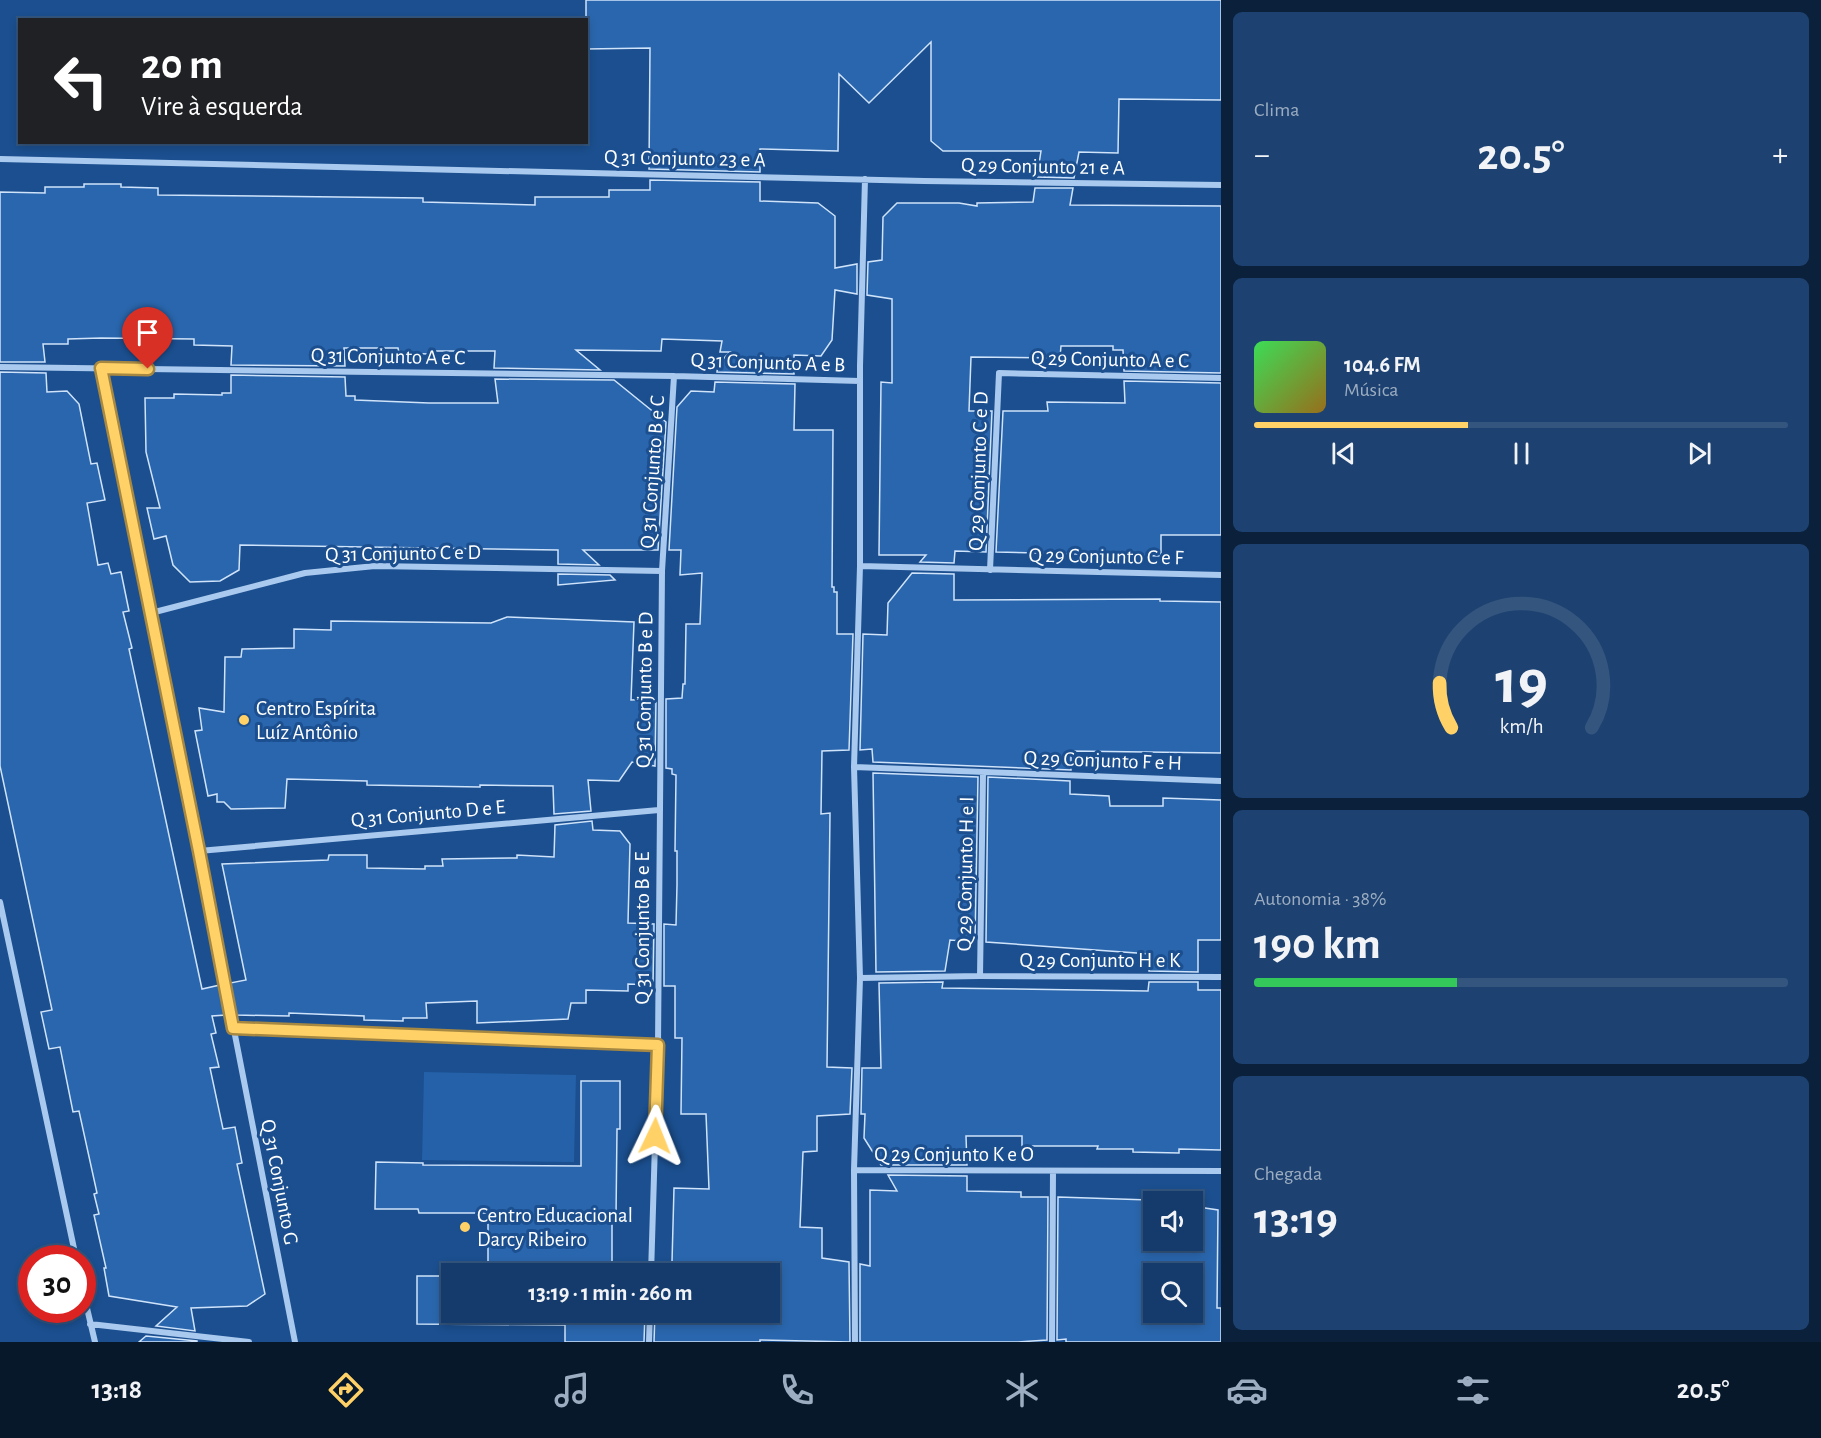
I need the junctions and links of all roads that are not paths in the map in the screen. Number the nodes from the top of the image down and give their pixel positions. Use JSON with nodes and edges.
{"nodes":[{"id":1,"x":0,"y":159,"type":"edge"},
{"id":2,"x":865,"y":179,"type":"junction"},
{"id":3,"x":1221,"y":185,"type":"edge"},
{"id":4,"x":0,"y":367,"type":"edge"},
{"id":5,"x":101,"y":368,"type":"junction"},
{"id":6,"x":999,"y":373,"type":"joint"},
{"id":7,"x":674,"y":376,"type":"junction"},
{"id":8,"x":1221,"y":378,"type":"edge"},
{"id":9,"x":860,"y":381,"type":"junction"},
{"id":10,"x":860,"y":566,"type":"junction"},
{"id":11,"x":990,"y":570,"type":"junction"},
{"id":12,"x":662,"y":571,"type":"junction"},
{"id":13,"x":1221,"y":575,"type":"edge"},
{"id":14,"x":151,"y":613,"type":"junction"},
{"id":15,"x":854,"y":767,"type":"junction"},
{"id":16,"x":983,"y":773,"type":"junction"},
{"id":17,"x":1221,"y":781,"type":"edge"},
{"id":18,"x":659,"y":810,"type":"junction"},
{"id":19,"x":199,"y":851,"type":"junction"},
{"id":20,"x":0,"y":902,"type":"edge"},
{"id":21,"x":980,"y":976,"type":"junction"},
{"id":22,"x":1221,"y":977,"type":"edge"},
{"id":23,"x":860,"y":978,"type":"junction"},
{"id":24,"x":233,"y":1028,"type":"junction"},
{"id":25,"x":658,"y":1045,"type":"junction"},
{"id":26,"x":855,"y":1170,"type":"junction"},
{"id":27,"x":1053,"y":1171,"type":"junction"},
{"id":28,"x":1221,"y":1171,"type":"edge"},
{"id":29,"x":73,"y":1245,"type":"edge"},
{"id":30,"x":651,"y":1263,"type":"edge"},
{"id":31,"x":650,"y":1323,"type":"edge"},
{"id":32,"x":90,"y":1324,"type":"joint"},
{"id":33,"x":95,"y":1342,"type":"edge"},
{"id":34,"x":249,"y":1342,"type":"edge"},
{"id":35,"x":295,"y":1342,"type":"edge"},
{"id":36,"x":649,"y":1342,"type":"edge"},
{"id":37,"x":855,"y":1342,"type":"edge"},
{"id":38,"x":1052,"y":1342,"type":"edge"}],
"edges":[{"from":1,"to":2,"type":"street","name":"Q 31 Conjunto 23 e A"},
{"from":2,"to":3,"type":"street","name":"Q 29 Conjunto 21 e A"},
{"from":2,"to":9,"type":"street"},
{"from":4,"to":5,"type":"street","name":"Q 31 Conjunto A e C"},
{"from":5,"to":7,"type":"street","name":"Q 31 Conjunto A e C"},
{"from":5,"to":14,"type":"street","name":"Q 31 Conjunto G"},
{"from":6,"to":8,"type":"street","name":"Q 29 Conjunto A e C"},
{"from":6,"to":11,"type":"street","name":"Q 29 Conjunto C e D"},
{"from":7,"to":9,"type":"street","name":"Q 31 Conjunto A e B"},
{"from":7,"to":12,"type":"street","name":"Q 31 Conjunto B e C"},
{"from":9,"to":10,"type":"street"},
{"from":10,"to":11,"type":"street","name":"Q 29 Conjunto C e F"},
{"from":10,"to":15,"type":"street"},
{"from":11,"to":13,"type":"street","name":"Q 29 Conjunto C e F"},
{"from":12,"to":14,"type":"street","name":"Q 31 Conjunto C e D"},
{"from":12,"to":18,"type":"street","name":"Q 31 Conjunto B e D"},
{"from":14,"to":19,"type":"street","name":"Q 31 Conjunto G"},
{"from":15,"to":16,"type":"street","name":"Q 29 Conjunto F e H"},
{"from":15,"to":23,"type":"street"},
{"from":16,"to":17,"type":"street","name":"Q 29 Conjunto F e H"},
{"from":16,"to":21,"type":"street","name":"Q 29 Conjunto H e I"},
{"from":18,"to":19,"type":"street","name":"Q 31 Conjunto D e E"},
{"from":18,"to":25,"type":"street","name":"Q 31 Conjunto B e E"},
{"from":19,"to":24,"type":"street","name":"Q 31 Conjunto G"},
{"from":20,"to":29,"type":"street"},
{"from":21,"to":22,"type":"street","name":"Q 29 Conjunto H e K"},
{"from":21,"to":23,"type":"street","name":"Q 29 Conjunto H e K"},
{"from":23,"to":26,"type":"street"},
{"from":24,"to":25,"type":"street"},
{"from":24,"to":35,"type":"street","name":"Q 31 Conjunto G"},
{"from":25,"to":30,"type":"street","name":"Q 31 Conjunto B e E"},
{"from":26,"to":27,"type":"street","name":"Q 29 Conjunto K e O"},
{"from":26,"to":37,"type":"street"},
{"from":27,"to":28,"type":"street","name":"Q 29 Conjunto K e O"},
{"from":27,"to":38,"type":"street"},
{"from":31,"to":36,"type":"street"},
{"from":32,"to":33,"type":"street"},
{"from":32,"to":34,"type":"street"}]}
